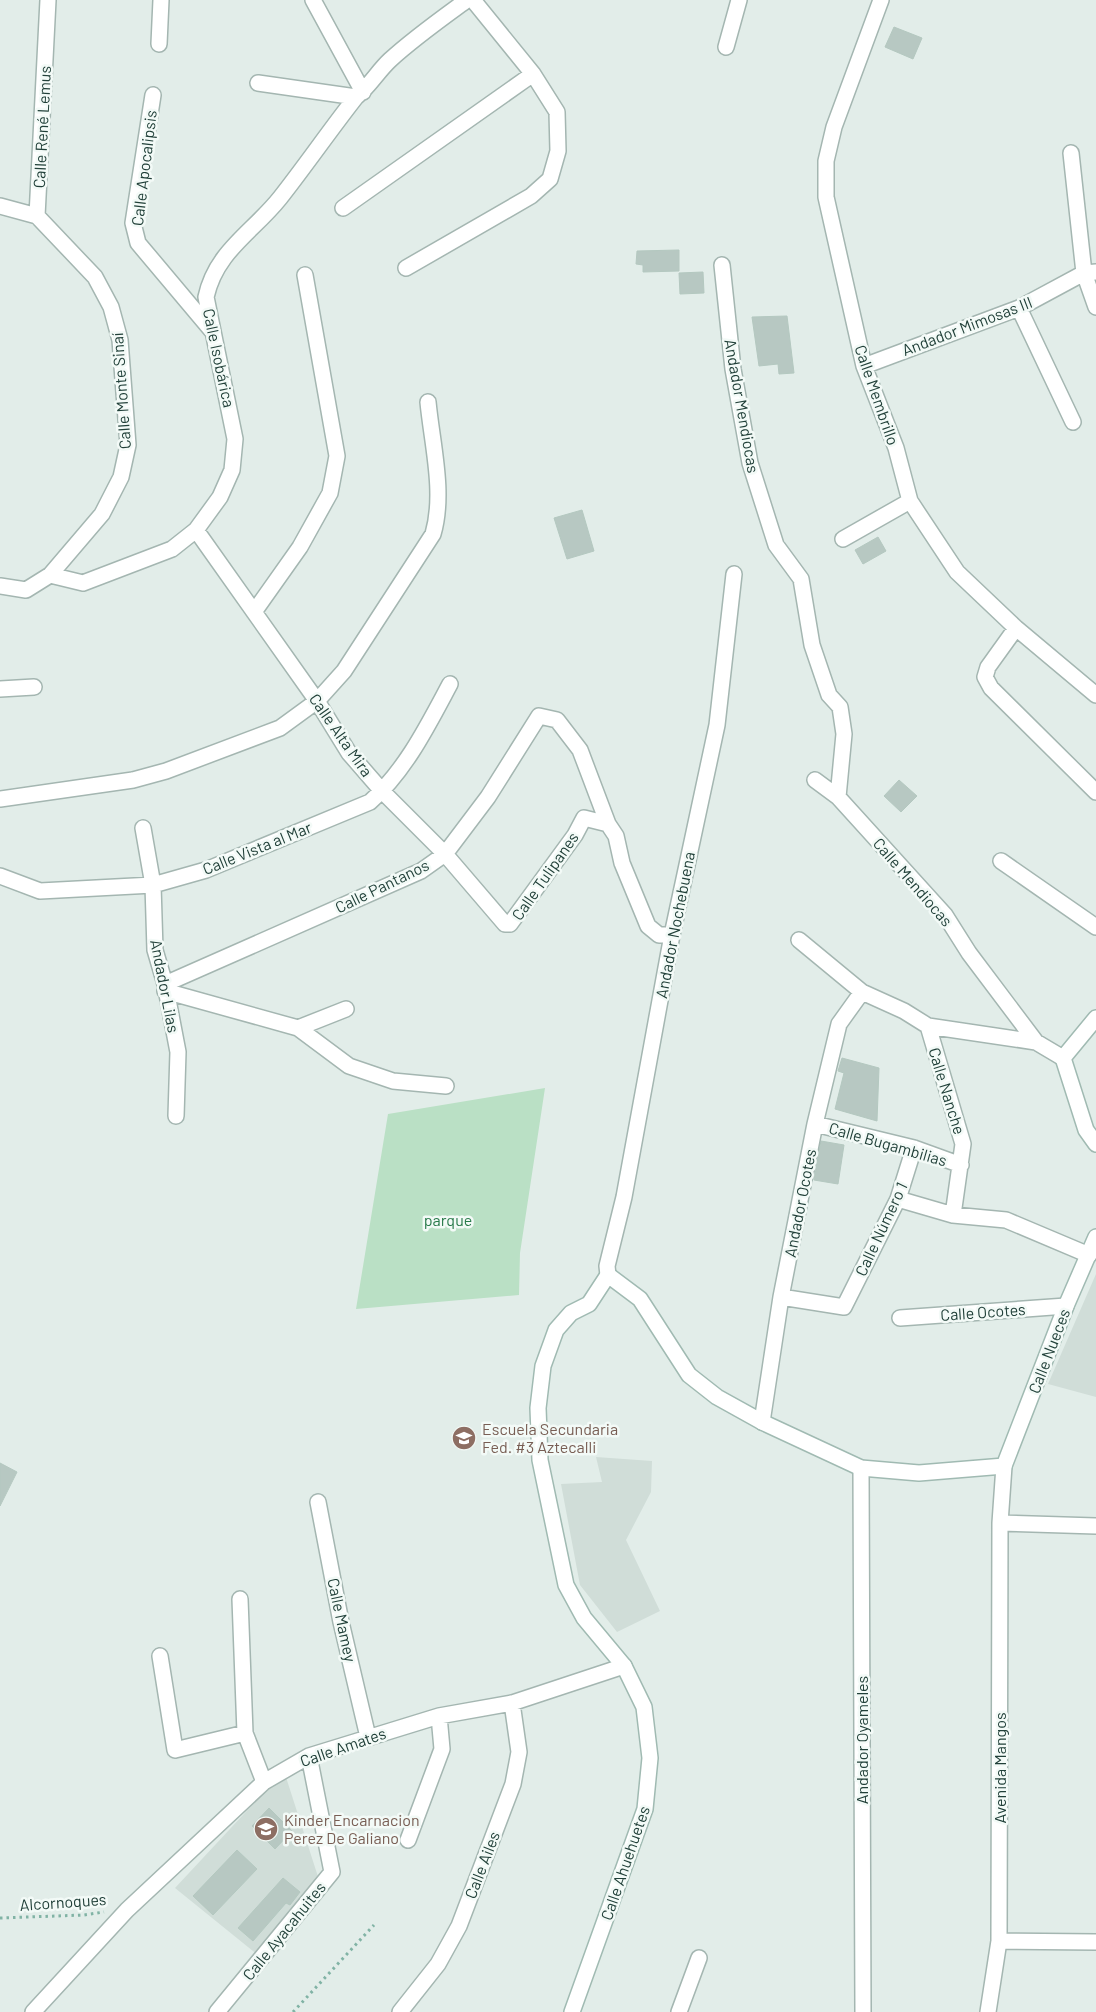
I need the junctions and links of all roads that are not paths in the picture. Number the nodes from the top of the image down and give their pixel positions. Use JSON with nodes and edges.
{"nodes":[{"id":1,"x":48,"y":0,"type":"edge"},
{"id":2,"x":161,"y":0,"type":"edge"},
{"id":3,"x":314,"y":0,"type":"edge"},
{"id":4,"x":467,"y":0,"type":"edge"},
{"id":5,"x":473,"y":0,"type":"edge"},
{"id":6,"x":739,"y":0,"type":"edge"},
{"id":7,"x":881,"y":0,"type":"edge"},
{"id":8,"x":159,"y":44,"type":"dead end"},
{"id":9,"x":726,"y":47,"type":"dead end"},
{"id":10,"x":533,"y":74,"type":"junction"},
{"id":11,"x":258,"y":83,"type":"dead end"},
{"id":12,"x":359,"y":94,"type":"junction"},
{"id":13,"x":153,"y":96,"type":"dead end"},
{"id":14,"x":1071,"y":152,"type":"dead end"},
{"id":15,"x":0,"y":206,"type":"edge"},
{"id":16,"x":343,"y":208,"type":"dead end"},
{"id":17,"x":37,"y":216,"type":"junction"},
{"id":18,"x":722,"y":265,"type":"dead end"},
{"id":19,"x":406,"y":268,"type":"dead end"},
{"id":20,"x":1090,"y":273,"type":"edge"},
{"id":21,"x":305,"y":274,"type":"dead end"},
{"id":22,"x":1019,"y":308,"type":"junction"},
{"id":23,"x":1096,"y":308,"type":"edge"},
{"id":24,"x":213,"y":332,"type":"junction"},
{"id":25,"x":864,"y":366,"type":"junction"},
{"id":26,"x":428,"y":402,"type":"dead end"},
{"id":27,"x":1073,"y":422,"type":"dead end"},
{"id":28,"x":910,"y":501,"type":"junction"},
{"id":29,"x":196,"y":530,"type":"junction"},
{"id":30,"x":843,"y":539,"type":"dead end"},
{"id":31,"x":734,"y":574,"type":"dead end"},
{"id":32,"x":50,"y":575,"type":"junction"},
{"id":33,"x":0,"y":586,"type":"edge"},
{"id":34,"x":254,"y":612,"type":"junction"},
{"id":35,"x":1016,"y":628,"type":"junction"},
{"id":36,"x":450,"y":684,"type":"dead end"},
{"id":37,"x":34,"y":687,"type":"dead end"},
{"id":38,"x":0,"y":689,"type":"edge"},
{"id":39,"x":1096,"y":695,"type":"edge"},
{"id":40,"x":317,"y":700,"type":"junction"},
{"id":41,"x":815,"y":780,"type":"dead end"},
{"id":42,"x":382,"y":791,"type":"junction"},
{"id":43,"x":1096,"y":792,"type":"edge"},
{"id":44,"x":838,"y":797,"type":"junction"},
{"id":45,"x":0,"y":799,"type":"edge"},
{"id":46,"x":608,"y":824,"type":"junction"},
{"id":47,"x":143,"y":828,"type":"dead end"},
{"id":48,"x":445,"y":854,"type":"junction"},
{"id":49,"x":1001,"y":861,"type":"dead end"},
{"id":50,"x":0,"y":876,"type":"edge"},
{"id":51,"x":153,"y":885,"type":"junction"},
{"id":52,"x":504,"y":924,"type":"joint"},
{"id":53,"x":1096,"y":927,"type":"edge"},
{"id":54,"x":672,"y":935,"type":"junction"},
{"id":55,"x":799,"y":940,"type":"dead end"},
{"id":56,"x":165,"y":988,"type":"junction"},
{"id":57,"x":862,"y":992,"type":"junction"},
{"id":58,"x":346,"y":1009,"type":"dead end"},
{"id":59,"x":1096,"y":1018,"type":"edge"},
{"id":60,"x":928,"y":1026,"type":"junction"},
{"id":61,"x":298,"y":1028,"type":"junction"},
{"id":62,"x":1036,"y":1042,"type":"junction"},
{"id":63,"x":1063,"y":1058,"type":"junction"},
{"id":64,"x":446,"y":1086,"type":"dead end"},
{"id":65,"x":176,"y":1116,"type":"dead end"},
{"id":66,"x":815,"y":1124,"type":"junction"},
{"id":67,"x":1096,"y":1144,"type":"edge"},
{"id":68,"x":914,"y":1148,"type":"junction"},
{"id":69,"x":960,"y":1165,"type":"junction"},
{"id":70,"x":898,"y":1199,"type":"junction"},
{"id":71,"x":953,"y":1215,"type":"junction"},
{"id":72,"x":1096,"y":1237,"type":"edge"},
{"id":73,"x":1089,"y":1255,"type":"junction"},
{"id":74,"x":608,"y":1275,"type":"junction"},
{"id":75,"x":781,"y":1296,"type":"junction"},
{"id":76,"x":1066,"y":1306,"type":"junction"},
{"id":77,"x":900,"y":1318,"type":"dead end"},
{"id":78,"x":762,"y":1422,"type":"junction"},
{"id":79,"x":1004,"y":1466,"type":"junction"},
{"id":80,"x":861,"y":1468,"type":"junction"},
{"id":81,"x":318,"y":1502,"type":"dead end"},
{"id":82,"x":1000,"y":1522,"type":"junction"},
{"id":83,"x":1096,"y":1526,"type":"edge"},
{"id":84,"x":240,"y":1599,"type":"dead end"},
{"id":85,"x":160,"y":1656,"type":"dead end"},
{"id":86,"x":624,"y":1666,"type":"junction"},
{"id":87,"x":512,"y":1703,"type":"junction"},
{"id":88,"x":439,"y":1716,"type":"junction"},
{"id":89,"x":245,"y":1733,"type":"junction"},
{"id":90,"x":368,"y":1737,"type":"junction"},
{"id":91,"x":309,"y":1756,"type":"junction"},
{"id":92,"x":264,"y":1782,"type":"junction"},
{"id":93,"x":408,"y":1840,"type":"dead end"},
{"id":94,"x":999,"y":1942,"type":"junction"},
{"id":95,"x":1096,"y":1942,"type":"edge"},
{"id":96,"x":699,"y":1958,"type":"dead end"},
{"id":97,"x":406,"y":2008,"type":"edge"},
{"id":98,"x":34,"y":2012,"type":"edge"},
{"id":99,"x":217,"y":2012,"type":"edge"},
{"id":100,"x":572,"y":2012,"type":"edge"},
{"id":101,"x":679,"y":2012,"type":"edge"},
{"id":102,"x":863,"y":2012,"type":"edge"},
{"id":103,"x":988,"y":2012,"type":"edge"}],
"edges":[{"from":1,"to":17,"type":"street","name":"Calle René Lemus"},
{"from":2,"to":8,"type":"street"},
{"from":3,"to":12,"type":"street"},
{"from":4,"to":12,"type":"street","name":"Calle Isobárica"},
{"from":5,"to":10,"type":"street"},
{"from":6,"to":9,"type":"street"},
{"from":7,"to":25,"type":"street","name":"Calle Membrillo"},
{"from":10,"to":16,"type":"street"},
{"from":10,"to":19,"type":"street"},
{"from":11,"to":12,"type":"street"},
{"from":12,"to":24,"type":"street","name":"Calle Isobárica"},
{"from":13,"to":24,"type":"street","name":"Calle Apocalipsis"},
{"from":14,"to":20,"type":"street"},
{"from":15,"to":17,"type":"street"},
{"from":17,"to":32,"type":"street","name":"Calle Monte Sinaí"},
{"from":18,"to":44,"type":"street","name":"Andador Mendiocas"},
{"from":20,"to":22,"type":"street","name":"Andador Mimosas III"},
{"from":20,"to":23,"type":"street"},
{"from":21,"to":34,"type":"street"},
{"from":22,"to":25,"type":"street","name":"Andador Mimosas III"},
{"from":22,"to":27,"type":"street"},
{"from":24,"to":29,"type":"street","name":"Calle Isobárica"},
{"from":25,"to":28,"type":"street","name":"Calle Membrillo"},
{"from":26,"to":40,"type":"street"},
{"from":28,"to":30,"type":"street"},
{"from":28,"to":35,"type":"street","name":"Calle Membrillo"},
{"from":29,"to":32,"type":"street","name":"Calle Isobárica"},
{"from":29,"to":34,"type":"street","name":"Calle Alta Mira"},
{"from":31,"to":54,"type":"street","name":"Andador Nochebuena"},
{"from":32,"to":33,"type":"street","name":"Calle Monte Sinaí"},
{"from":34,"to":40,"type":"street","name":"Calle Alta Mira"},
{"from":35,"to":39,"type":"street","name":"Calle Membrillo"},
{"from":35,"to":43,"type":"street"},
{"from":36,"to":42,"type":"street","name":"Calle Vista al Mar"},
{"from":37,"to":38,"type":"street"},
{"from":40,"to":42,"type":"street","name":"Calle Alta Mira"},
{"from":40,"to":45,"type":"street"},
{"from":41,"to":44,"type":"street","name":"Calle Mendiocas"},
{"from":42,"to":48,"type":"street","name":"Calle Alta Mira"},
{"from":42,"to":51,"type":"street","name":"Calle Vista al Mar"},
{"from":44,"to":62,"type":"street","name":"Calle Mendiocas"},
{"from":46,"to":48,"type":"street","name":"Calle Pantanos"},
{"from":46,"to":52,"type":"street","name":"Calle Tulipanes"},
{"from":46,"to":54,"type":"street"},
{"from":47,"to":51,"type":"street","name":"Andador Lilas"},
{"from":48,"to":52,"type":"street","name":"Calle Alta Mira"},
{"from":48,"to":56,"type":"street","name":"Calle Pantanos"},
{"from":49,"to":53,"type":"street"},
{"from":50,"to":51,"type":"street","name":"Calle Vista al Mar"},
{"from":51,"to":56,"type":"street","name":"Andador Lilas"},
{"from":54,"to":74,"type":"street","name":"Andador Nochebuena"},
{"from":55,"to":57,"type":"street"},
{"from":56,"to":61,"type":"street"},
{"from":56,"to":65,"type":"street","name":"Andador Lilas"},
{"from":57,"to":60,"type":"street"},
{"from":57,"to":66,"type":"street","name":"Andador Ocotes"},
{"from":58,"to":61,"type":"street"},
{"from":59,"to":63,"type":"street"},
{"from":60,"to":62,"type":"street"},
{"from":60,"to":69,"type":"street","name":"Calle Nanche"},
{"from":61,"to":64,"type":"street"},
{"from":62,"to":63,"type":"street"},
{"from":63,"to":67,"type":"street"},
{"from":66,"to":68,"type":"street","name":"Calle Bugambilias"},
{"from":66,"to":75,"type":"street","name":"Andador Ocotes"},
{"from":68,"to":69,"type":"street","name":"Calle Bugambilias"},
{"from":68,"to":70,"type":"street","name":"Calle Número 1"},
{"from":69,"to":71,"type":"street","name":"Calle Nanche"},
{"from":70,"to":71,"type":"street"},
{"from":70,"to":75,"type":"street","name":"Calle Número 1"},
{"from":71,"to":73,"type":"street"},
{"from":72,"to":73,"type":"street","name":"Calle Nueces"},
{"from":73,"to":76,"type":"street","name":"Calle Nueces"},
{"from":74,"to":78,"type":"street"},
{"from":74,"to":86,"type":"street","name":"Calle Ahuehuetes"},
{"from":75,"to":78,"type":"street","name":"Andador Ocotes"},
{"from":76,"to":77,"type":"street","name":"Calle Ocotes"},
{"from":76,"to":79,"type":"street","name":"Calle Nueces"},
{"from":78,"to":80,"type":"street"},
{"from":79,"to":80,"type":"street"},
{"from":79,"to":82,"type":"street","name":"Avenida Mangos"},
{"from":80,"to":102,"type":"street","name":"Andador Oyameles"},
{"from":81,"to":90,"type":"street","name":"Calle Mamey"},
{"from":82,"to":83,"type":"street"},
{"from":82,"to":94,"type":"street","name":"Avenida Mangos"},
{"from":84,"to":89,"type":"street"},
{"from":85,"to":89,"type":"street"},
{"from":86,"to":87,"type":"street","name":"Calle Amates"},
{"from":86,"to":100,"type":"street","name":"Calle Ahuehuetes"},
{"from":87,"to":88,"type":"street","name":"Calle Amates"},
{"from":87,"to":97,"type":"street","name":"Calle Ailes"},
{"from":88,"to":90,"type":"street","name":"Calle Amates"},
{"from":88,"to":93,"type":"street"},
{"from":89,"to":92,"type":"street"},
{"from":90,"to":91,"type":"street","name":"Calle Amates"},
{"from":91,"to":92,"type":"street","name":"Calle Amates"},
{"from":91,"to":99,"type":"street","name":"Calle Ayacahuites"},
{"from":92,"to":98,"type":"street","name":"Calle Amates"},
{"from":94,"to":95,"type":"street"},
{"from":94,"to":103,"type":"street","name":"Avenida Mangos"},
{"from":96,"to":101,"type":"street"}]}
